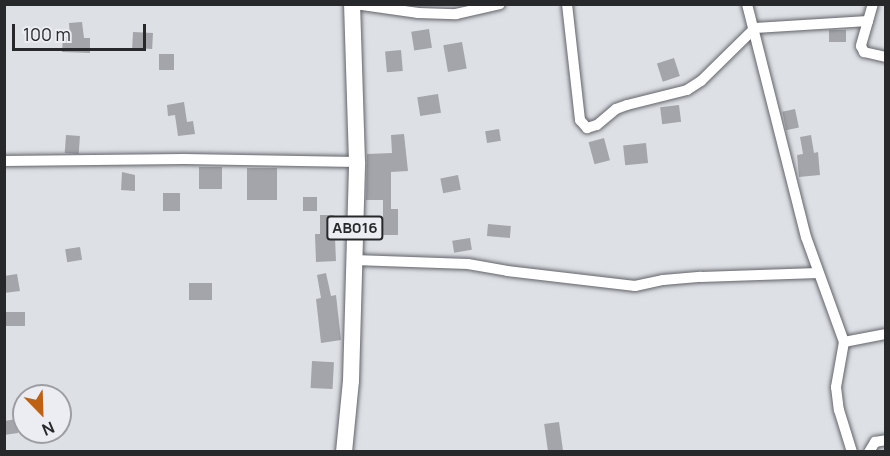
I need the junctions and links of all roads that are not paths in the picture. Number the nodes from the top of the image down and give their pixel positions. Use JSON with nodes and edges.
{"nodes":[{"id":1,"x":354,"y":4,"type":"edge"},
{"id":2,"x":500,"y":4,"type":"edge"},
{"id":3,"x":567,"y":4,"type":"edge"},
{"id":4,"x":747,"y":4,"type":"edge"},
{"id":5,"x":873,"y":4,"type":"edge"},
{"id":6,"x":868,"y":21,"type":"junction"},
{"id":7,"x":755,"y":28,"type":"junction"},
{"id":8,"x":885,"y":57,"type":"edge"},
{"id":9,"x":4,"y":161,"type":"edge"},
{"id":10,"x":357,"y":162,"type":"junction"},
{"id":11,"x":354,"y":260,"type":"junction"},
{"id":12,"x":818,"y":273,"type":"junction"},
{"id":13,"x":885,"y":334,"type":"edge"},
{"id":14,"x":844,"y":342,"type":"junction"},
{"id":15,"x":885,"y":440,"type":"edge"},
{"id":16,"x":344,"y":452,"type":"edge"},
{"id":17,"x":852,"y":452,"type":"edge"},
{"id":18,"x":869,"y":452,"type":"edge"}],
"edges":[{"from":1,"to":2,"type":"street"},
{"from":1,"to":10,"type":"main road","number":"AB016"},
{"from":3,"to":7,"type":"street"},
{"from":4,"to":7,"type":"street"},
{"from":5,"to":6,"type":"street"},
{"from":6,"to":7,"type":"street"},
{"from":6,"to":8,"type":"street"},
{"from":7,"to":12,"type":"street"},
{"from":9,"to":10,"type":"street"},
{"from":10,"to":11,"type":"main road","number":"AB016"},
{"from":11,"to":12,"type":"street"},
{"from":11,"to":16,"type":"main road","number":"AB016"},
{"from":12,"to":14,"type":"street"},
{"from":13,"to":14,"type":"street"},
{"from":14,"to":17,"type":"street"},
{"from":15,"to":18,"type":"street"}]}
